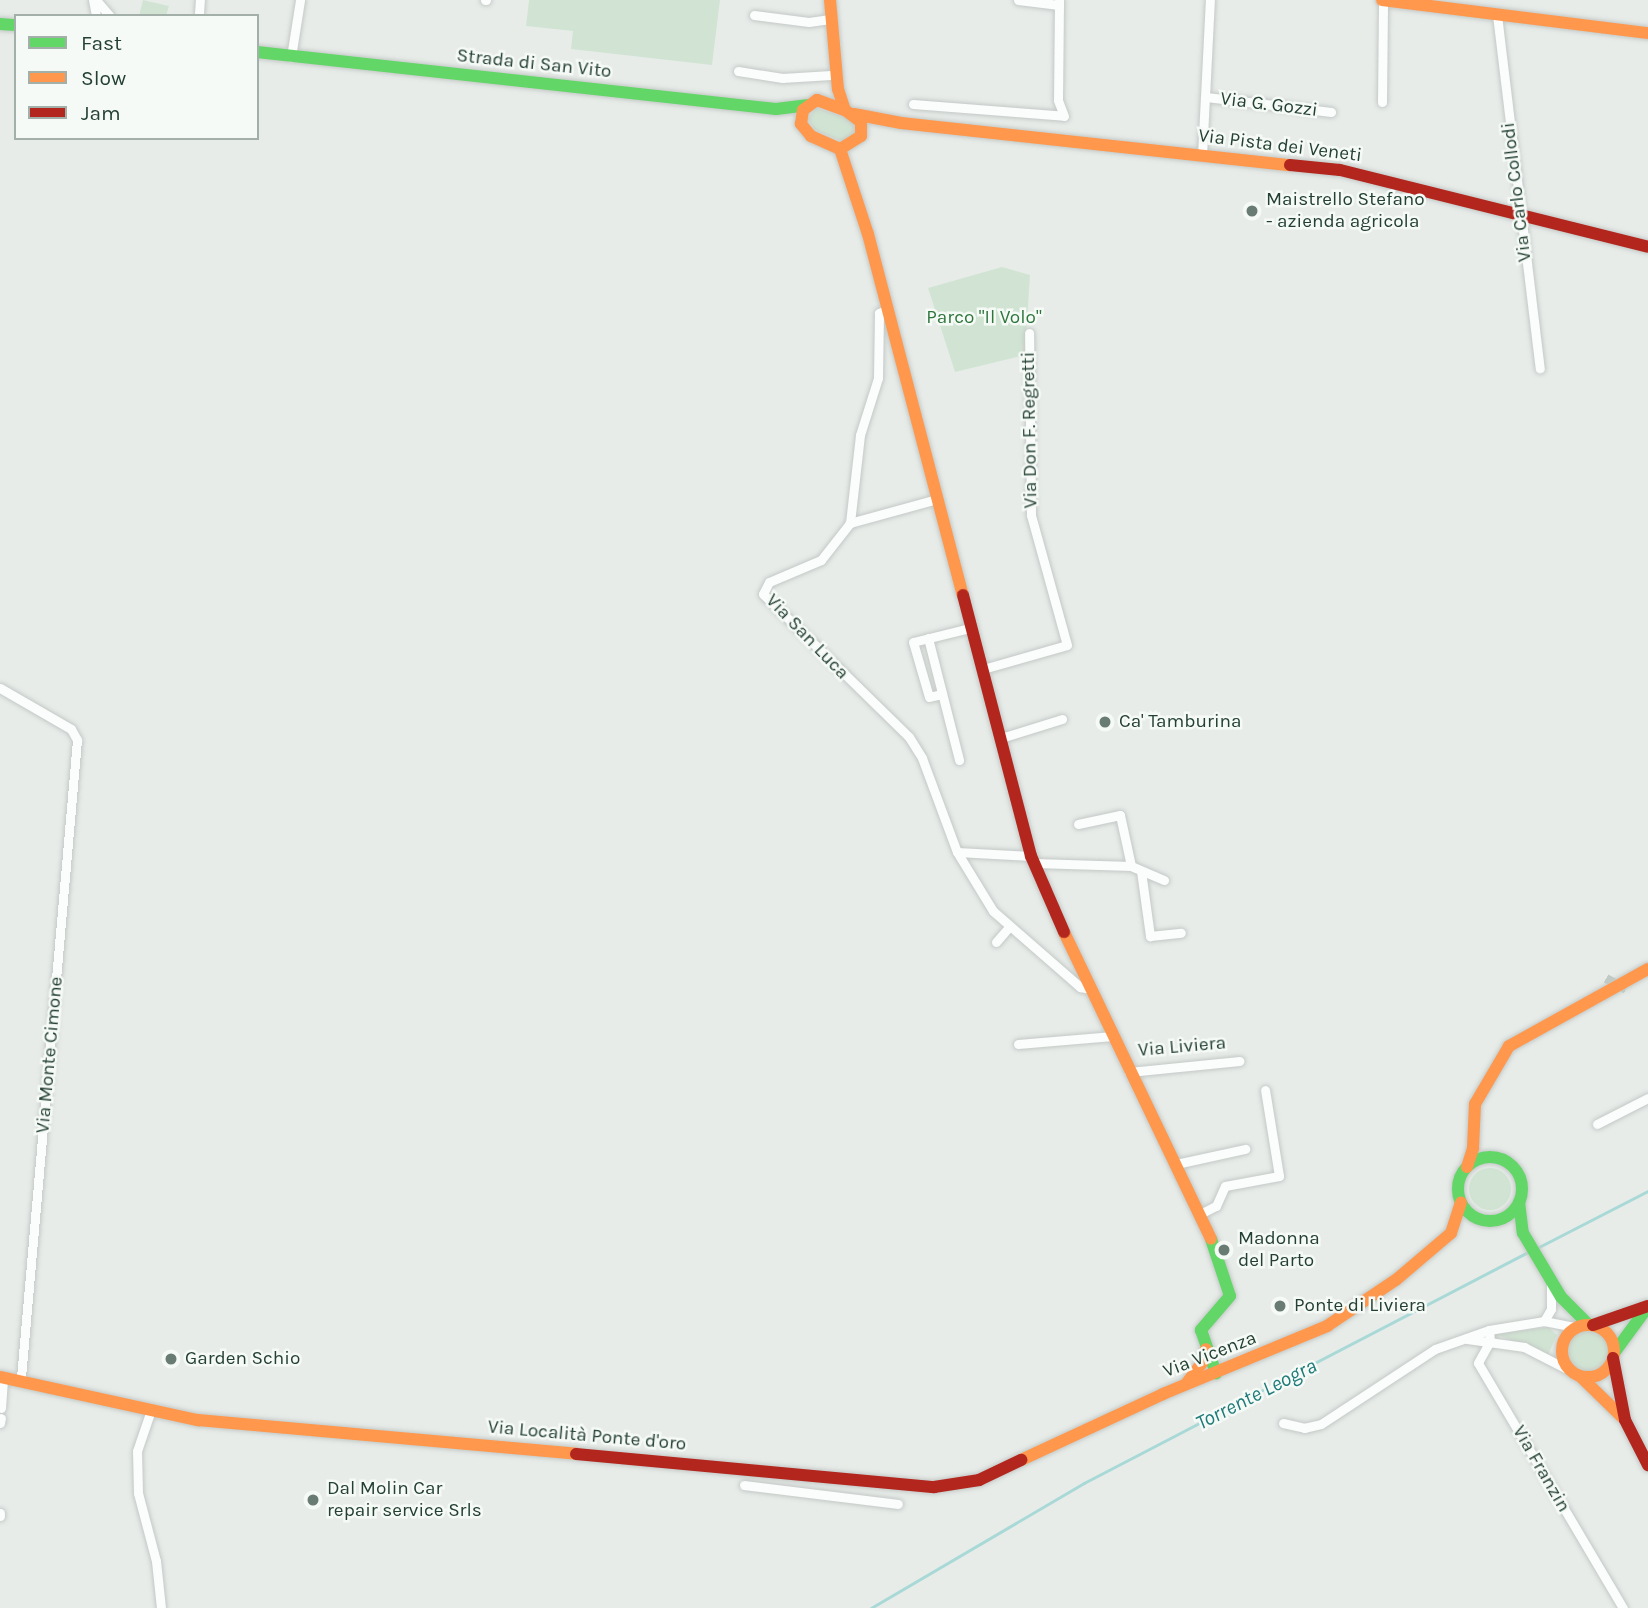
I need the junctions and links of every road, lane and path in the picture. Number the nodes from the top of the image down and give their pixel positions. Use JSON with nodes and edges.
{"nodes":[{"id":1,"x":94,"y":0,"type":"edge"},
{"id":2,"x":200,"y":0,"type":"edge"},
{"id":3,"x":300,"y":0,"type":"edge"},
{"id":4,"x":830,"y":0,"type":"edge"},
{"id":5,"x":1018,"y":0,"type":"edge"},
{"id":6,"x":1210,"y":0,"type":"edge"},
{"id":7,"x":1388,"y":0,"type":"edge"},
{"id":8,"x":1059,"y":3,"type":"edge"},
{"id":9,"x":199,"y":13,"type":"dead end"},
{"id":10,"x":107,"y":14,"type":"edge"},
{"id":11,"x":754,"y":15,"type":"dead end"},
{"id":12,"x":1497,"y":15,"type":"junction"},
{"id":13,"x":830,"y":19,"type":"junction"},
{"id":14,"x":1648,"y":33,"type":"edge"},
{"id":15,"x":259,"y":52,"type":"edge"},
{"id":16,"x":291,"y":57,"type":"junction"},
{"id":17,"x":833,"y":61,"type":"junction"},
{"id":18,"x":738,"y":71,"type":"dead end"},
{"id":19,"x":831,"y":75,"type":"junction"},
{"id":20,"x":1206,"y":97,"type":"junction"},
{"id":21,"x":1382,"y":102,"type":"dead end"},
{"id":22,"x":812,"y":103,"type":"junction"},
{"id":23,"x":913,"y":104,"type":"dead end"},
{"id":24,"x":776,"y":109,"type":"junction"},
{"id":25,"x":850,"y":112,"type":"junction"},
{"id":26,"x":1331,"y":112,"type":"dead end"},
{"id":27,"x":901,"y":123,"type":"junction"},
{"id":28,"x":801,"y":124,"type":"junction"},
{"id":29,"x":859,"y":139,"type":"junction"},
{"id":30,"x":841,"y":149,"type":"junction"},
{"id":31,"x":1202,"y":156,"type":"junction"},
{"id":32,"x":853,"y":181,"type":"junction"},
{"id":33,"x":1520,"y":214,"type":"junction"},
{"id":34,"x":1648,"y":247,"type":"edge"},
{"id":35,"x":885,"y":310,"type":"junction"},
{"id":36,"x":1029,"y":333,"type":"dead end"},
{"id":37,"x":1540,"y":369,"type":"dead end"},
{"id":38,"x":937,"y":499,"type":"junction"},
{"id":39,"x":850,"y":523,"type":"junction"},
{"id":40,"x":970,"y":628,"type":"junction"},
{"id":41,"x":928,"y":638,"type":"junction"},
{"id":42,"x":983,"y":669,"type":"junction"},
{"id":43,"x":0,"y":688,"type":"edge"},
{"id":44,"x":942,"y":694,"type":"junction"},
{"id":45,"x":1062,"y":719,"type":"dead end"},
{"id":46,"x":1001,"y":738,"type":"junction"},
{"id":47,"x":960,"y":760,"type":"dead end"},
{"id":48,"x":1078,"y":824,"type":"dead end"},
{"id":49,"x":957,"y":852,"type":"junction"},
{"id":50,"x":1033,"y":860,"type":"junction"},
{"id":51,"x":1131,"y":866,"type":"junction"},
{"id":52,"x":1141,"y":871,"type":"junction"},
{"id":53,"x":1164,"y":880,"type":"dead end"},
{"id":54,"x":1009,"y":928,"type":"junction"},
{"id":55,"x":1181,"y":933,"type":"dead end"},
{"id":56,"x":996,"y":942,"type":"dead end"},
{"id":57,"x":1648,"y":969,"type":"edge"},
{"id":58,"x":1090,"y":989,"type":"junction"},
{"id":59,"x":1112,"y":1036,"type":"junction"},
{"id":60,"x":1018,"y":1044,"type":"dead end"},
{"id":61,"x":1239,"y":1061,"type":"dead end"},
{"id":62,"x":1129,"y":1072,"type":"junction"},
{"id":63,"x":1265,"y":1090,"type":"dead end"},
{"id":64,"x":1648,"y":1098,"type":"edge"},
{"id":65,"x":1597,"y":1124,"type":"dead end"},
{"id":66,"x":1474,"y":1132,"type":"junction"},
{"id":67,"x":1245,"y":1149,"type":"dead end"},
{"id":68,"x":1496,"y":1158,"type":"junction"},
{"id":69,"x":1176,"y":1164,"type":"junction"},
{"id":70,"x":1467,"y":1167,"type":"junction"},
{"id":71,"x":1519,"y":1202,"type":"junction"},
{"id":72,"x":1461,"y":1203,"type":"junction"},
{"id":73,"x":1200,"y":1214,"type":"junction"},
{"id":74,"x":1479,"y":1219,"type":"junction"},
{"id":75,"x":1492,"y":1221,"type":"junction"},
{"id":76,"x":1451,"y":1233,"type":"junction"},
{"id":77,"x":1522,"y":1233,"type":"junction"},
{"id":78,"x":1557,"y":1296,"type":"junction"},
{"id":79,"x":1648,"y":1307,"type":"edge"},
{"id":80,"x":1544,"y":1321,"type":"junction"},
{"id":81,"x":1578,"y":1327,"type":"junction"},
{"id":82,"x":1489,"y":1330,"type":"junction"},
{"id":83,"x":1462,"y":1338,"type":"junction"},
{"id":84,"x":1490,"y":1341,"type":"junction"},
{"id":85,"x":1206,"y":1348,"type":"junction"},
{"id":86,"x":1614,"y":1356,"type":"junction"},
{"id":87,"x":1569,"y":1370,"type":"junction"},
{"id":88,"x":1216,"y":1373,"type":"junction"},
{"id":89,"x":2,"y":1377,"type":"edge"},
{"id":90,"x":1581,"y":1377,"type":"junction"},
{"id":91,"x":21,"y":1378,"type":"junction"},
{"id":92,"x":1185,"y":1385,"type":"junction"},
{"id":93,"x":1157,"y":1397,"type":"joint"},
{"id":94,"x":1,"y":1408,"type":"edge"},
{"id":95,"x":150,"y":1410,"type":"junction"},
{"id":96,"x":1,"y":1418,"type":"edge"},
{"id":97,"x":1625,"y":1420,"type":"junction"},
{"id":98,"x":0,"y":1423,"type":"edge"},
{"id":99,"x":1283,"y":1423,"type":"dead end"},
{"id":100,"x":1648,"y":1465,"type":"edge"},
{"id":101,"x":744,"y":1485,"type":"dead end"},
{"id":102,"x":898,"y":1504,"type":"dead end"},
{"id":103,"x":161,"y":1608,"type":"edge"},
{"id":104,"x":1623,"y":1608,"type":"edge"}],
"edges":[{"from":1,"to":10,"type":"street"},
{"from":2,"to":9,"type":"street"},
{"from":3,"to":16,"type":"street"},
{"from":4,"to":13,"type":"main road"},
{"from":5,"to":8,"type":"street"},
{"from":6,"to":20,"type":"street"},
{"from":7,"to":12,"type":"main road"},
{"from":7,"to":21,"type":"street"},
{"from":8,"to":23,"type":"street"},
{"from":11,"to":13,"type":"street"},
{"from":12,"to":14,"type":"main road"},
{"from":12,"to":33,"type":"street","name":"Via Carlo Collodi"},
{"from":13,"to":17,"type":"main road"},
{"from":15,"to":16,"type":"main road","name":"Strada di San Vito"},
{"from":16,"to":24,"type":"main road","name":"Strada di San Vito"},
{"from":17,"to":19,"type":"main road"},
{"from":17,"to":25,"type":"main road"},
{"from":18,"to":19,"type":"street"},
{"from":19,"to":22,"type":"main road"},
{"from":20,"to":26,"type":"street","name":"Via G. Gozzi"},
{"from":20,"to":31,"type":"street"},
{"from":22,"to":24,"type":"main road","name":"Strada di San Vito"},
{"from":22,"to":25,"type":"main road","name":"Via Pista dei Veneti"},
{"from":22,"to":28,"type":"main road"},
{"from":24,"to":28,"type":"main road"},
{"from":25,"to":27,"type":"main road","name":"Via Pista dei Veneti"},
{"from":25,"to":29,"type":"main road"},
{"from":27,"to":29,"type":"main road","name":"Via Pista dei Veneti"},
{"from":27,"to":31,"type":"main road","name":"Via Pista dei Veneti"},
{"from":28,"to":30,"type":"main road"},
{"from":29,"to":30,"type":"main road","name":"Via Pista dei Veneti"},
{"from":29,"to":32,"type":"main road"},
{"from":30,"to":32,"type":"main road"},
{"from":31,"to":33,"type":"main road","name":"Via Pista dei Veneti"},
{"from":32,"to":35,"type":"main road","name":"Via Liviera"},
{"from":33,"to":34,"type":"main road","name":"Via Pista dei Veneti"},
{"from":33,"to":37,"type":"street","name":"Via Carlo Collodi"},
{"from":35,"to":38,"type":"main road","name":"Via Liviera"},
{"from":35,"to":39,"type":"street"},
{"from":36,"to":42,"type":"street","name":"Via Don F. Regretti"},
{"from":38,"to":39,"type":"street"},
{"from":38,"to":40,"type":"main road","name":"Via Liviera"},
{"from":39,"to":49,"type":"street","name":"Via San Luca"},
{"from":40,"to":41,"type":"street"},
{"from":40,"to":42,"type":"main road","name":"Via Liviera"},
{"from":41,"to":44,"type":"street"},
{"from":41,"to":44,"type":"street"},
{"from":42,"to":46,"type":"main road","name":"Via Liviera"},
{"from":43,"to":91,"type":"street","name":"Via Monte Cimone"},
{"from":44,"to":47,"type":"street"},
{"from":45,"to":46,"type":"street"},
{"from":46,"to":50,"type":"main road","name":"Via Liviera"},
{"from":48,"to":51,"type":"street"},
{"from":49,"to":50,"type":"street"},
{"from":49,"to":54,"type":"street","name":"Via San Luca"},
{"from":50,"to":51,"type":"street"},
{"from":50,"to":58,"type":"main road","name":"Via Liviera"},
{"from":51,"to":52,"type":"street"},
{"from":52,"to":53,"type":"street"},
{"from":52,"to":55,"type":"street"},
{"from":54,"to":56,"type":"street"},
{"from":54,"to":58,"type":"street","name":"Via San Luca"},
{"from":57,"to":66,"type":"main road"},
{"from":58,"to":59,"type":"main road","name":"Via Liviera"},
{"from":59,"to":60,"type":"street","name":"Via Liviera"},
{"from":59,"to":62,"type":"main road","name":"Via Liviera"},
{"from":61,"to":62,"type":"street","name":"Via Liviera"},
{"from":62,"to":69,"type":"main road","name":"Via Liviera"},
{"from":63,"to":73,"type":"street"},
{"from":64,"to":65,"type":"street"},
{"from":66,"to":68,"type":"main road"},
{"from":66,"to":70,"type":"main road"},
{"from":67,"to":69,"type":"street"},
{"from":68,"to":70,"type":"main road"},
{"from":68,"to":71,"type":"main road"},
{"from":69,"to":73,"type":"main road","name":"Via Liviera"},
{"from":70,"to":72,"type":"main road"},
{"from":71,"to":75,"type":"main road"},
{"from":71,"to":77,"type":"main road"},
{"from":72,"to":74,"type":"main road"},
{"from":72,"to":76,"type":"main road"},
{"from":73,"to":85,"type":"main road","name":"Via Liviera"},
{"from":74,"to":75,"type":"main road"},
{"from":74,"to":76,"type":"main road","name":"Via Vicenza"},
{"from":75,"to":77,"type":"main road"},
{"from":76,"to":88,"type":"main road","name":"Via Vicenza"},
{"from":77,"to":78,"type":"main road"},
{"from":78,"to":80,"type":"street"},
{"from":78,"to":81,"type":"main road"},
{"from":78,"to":81,"type":"main road"},
{"from":79,"to":81,"type":"main road"},
{"from":79,"to":86,"type":"main road"},
{"from":80,"to":81,"type":"street"},
{"from":80,"to":82,"type":"street"},
{"from":81,"to":86,"type":"main road"},
{"from":81,"to":87,"type":"main road"},
{"from":82,"to":83,"type":"street"},
{"from":82,"to":84,"type":"street","name":"Via Franzin"},
{"from":83,"to":84,"type":"street"},
{"from":83,"to":99,"type":"street"},
{"from":84,"to":87,"type":"street"},
{"from":84,"to":104,"type":"street","name":"Via Franzin"},
{"from":85,"to":88,"type":"main road"},
{"from":85,"to":92,"type":"main road","name":"Via Liviera"},
{"from":86,"to":90,"type":"main road"},
{"from":86,"to":97,"type":"main road"},
{"from":87,"to":90,"type":"main road"},
{"from":88,"to":92,"type":"main road","name":"Via Vicenza"},
{"from":89,"to":91,"type":"main road","name":"Via Località Ponte d'oro"},
{"from":89,"to":94,"type":"street"},
{"from":90,"to":97,"type":"main road"},
{"from":91,"to":95,"type":"main road","name":"Via Località Ponte d'oro"},
{"from":92,"to":93,"type":"main road","name":"Via Vicenza"},
{"from":93,"to":95,"type":"main road","name":"Via Località Ponte d'oro"},
{"from":95,"to":103,"type":"street"},
{"from":96,"to":98,"type":"street"},
{"from":97,"to":100,"type":"main road"},
{"from":101,"to":102,"type":"street"}]}
